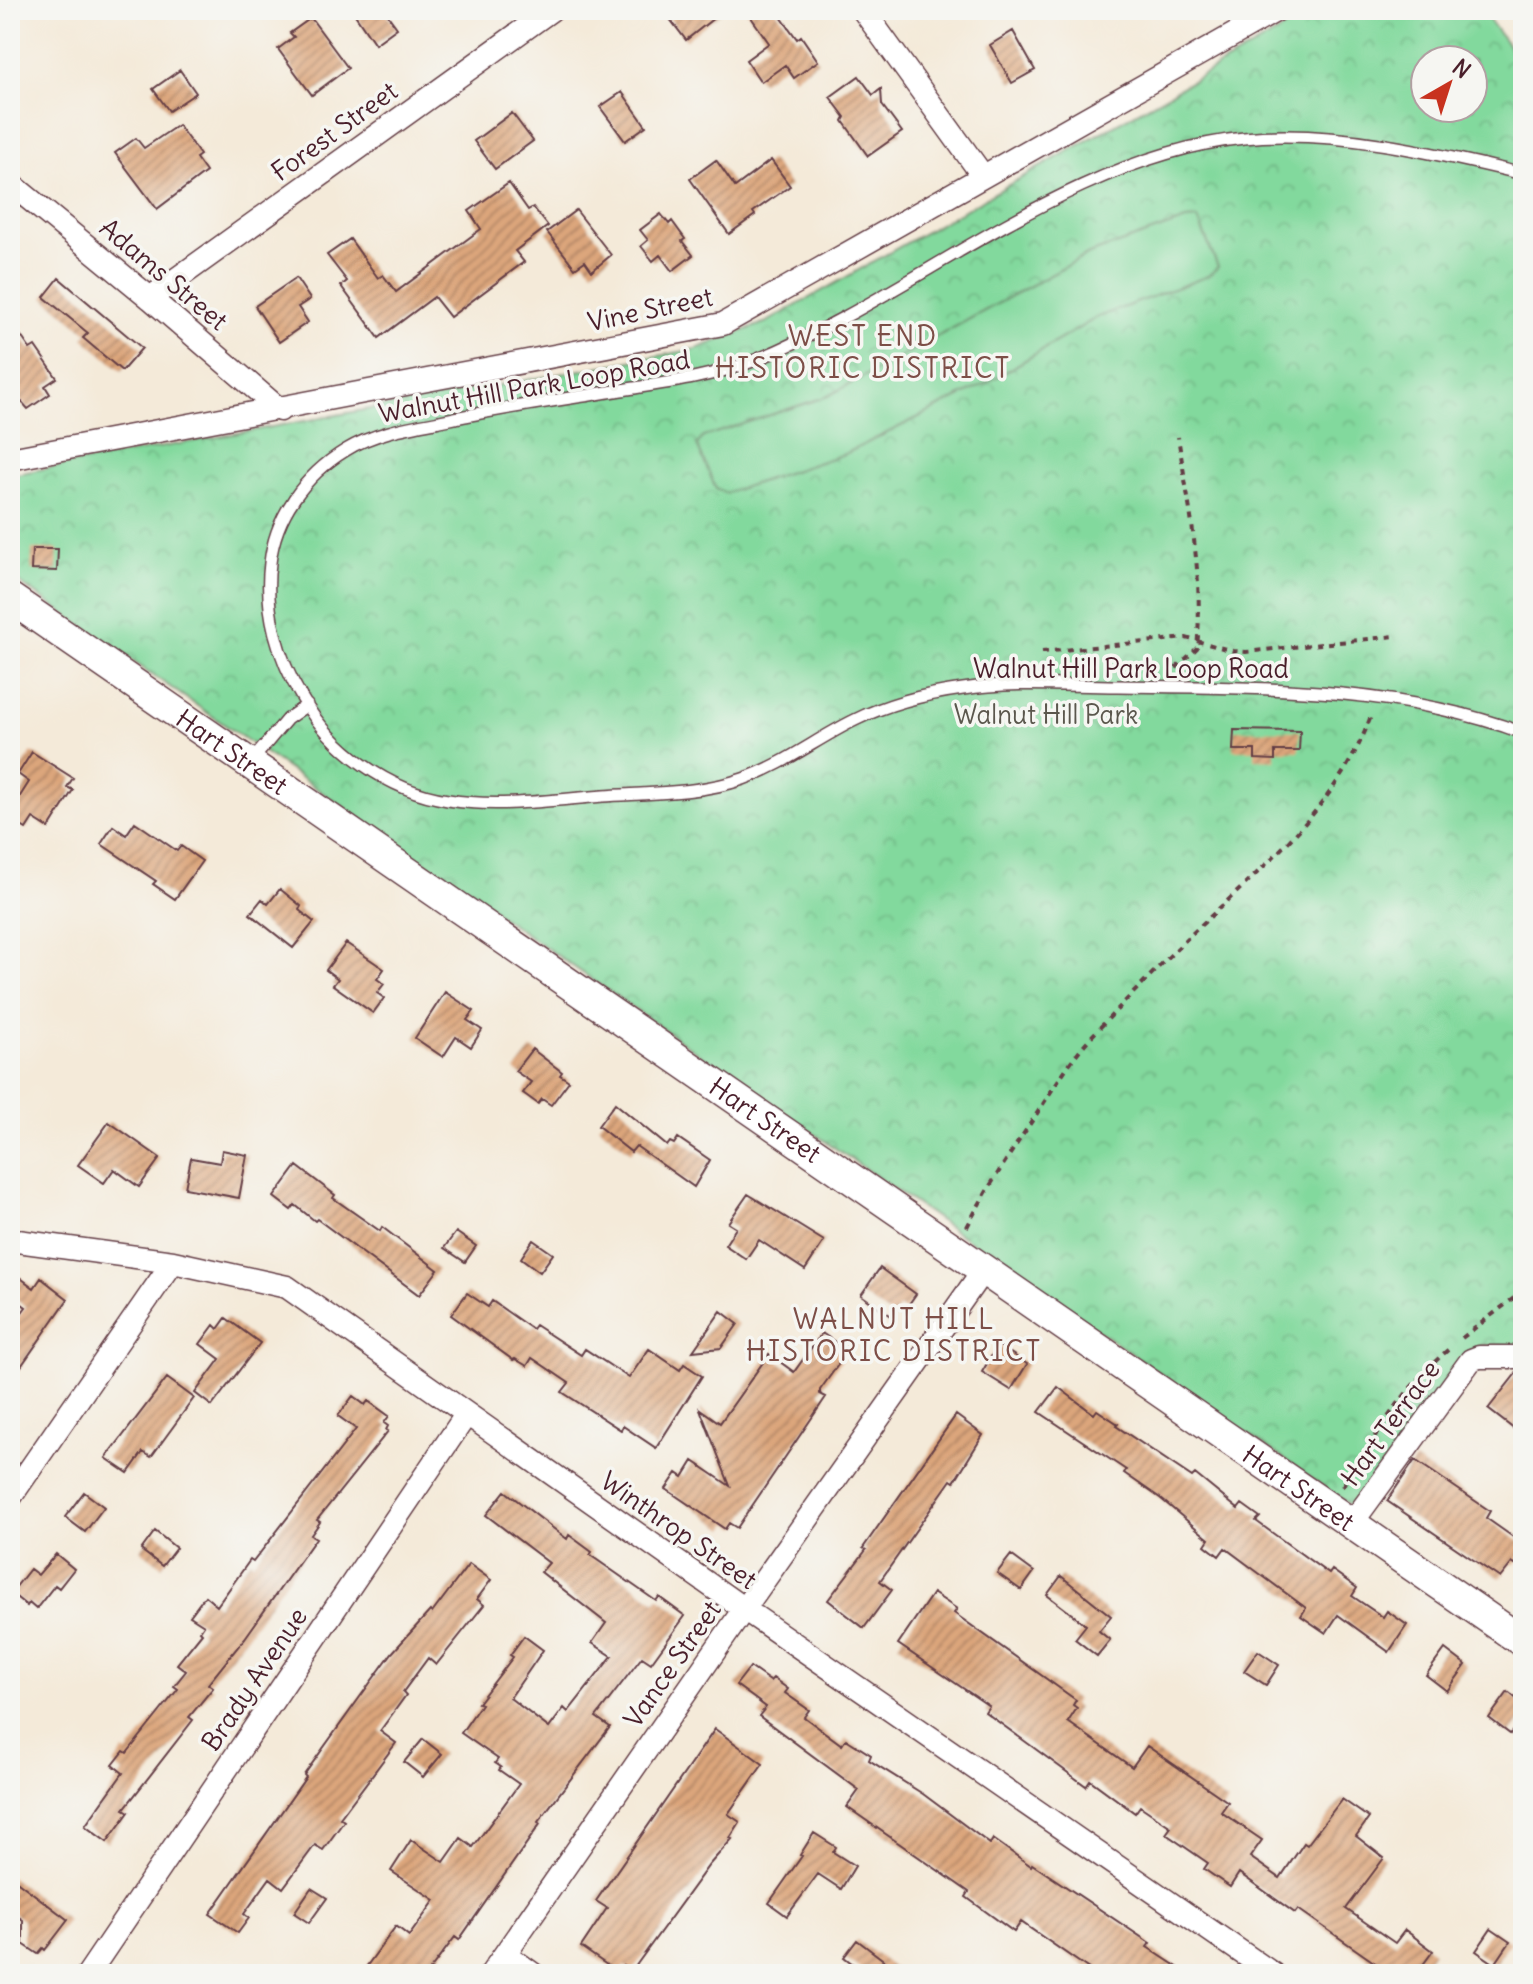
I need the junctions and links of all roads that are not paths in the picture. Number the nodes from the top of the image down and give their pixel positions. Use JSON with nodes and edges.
{"nodes":[{"id":1,"x":551,"y":10,"type":"edge"},
{"id":2,"x":863,"y":10,"type":"edge"},
{"id":3,"x":1277,"y":10,"type":"edge"},
{"id":4,"x":1523,"y":174,"type":"edge"},
{"id":5,"x":983,"y":176,"type":"junction"},
{"id":6,"x":10,"y":183,"type":"edge"},
{"id":7,"x":150,"y":298,"type":"junction"},
{"id":8,"x":280,"y":410,"type":"junction"},
{"id":9,"x":10,"y":459,"type":"edge"},
{"id":10,"x":10,"y":598,"type":"edge"},
{"id":11,"x":307,"y":705,"type":"junction"},
{"id":12,"x":1523,"y":733,"type":"edge"},
{"id":13,"x":250,"y":763,"type":"junction"},
{"id":14,"x":10,"y":1240,"type":"edge"},
{"id":15,"x":173,"y":1262,"type":"junction"},
{"id":16,"x":984,"y":1269,"type":"junction"},
{"id":17,"x":1523,"y":1357,"type":"edge"},
{"id":18,"x":466,"y":1415,"type":"junction"},
{"id":19,"x":10,"y":1498,"type":"edge"},
{"id":20,"x":1352,"y":1523,"type":"junction"},
{"id":21,"x":744,"y":1609,"type":"junction"},
{"id":22,"x":1523,"y":1642,"type":"edge"},
{"id":23,"x":505,"y":1954,"type":"junction"},
{"id":24,"x":88,"y":1974,"type":"edge"},
{"id":25,"x":491,"y":1974,"type":"edge"},
{"id":26,"x":533,"y":1974,"type":"edge"},
{"id":27,"x":1273,"y":1974,"type":"edge"}],
"edges":[{"from":1,"to":7,"type":"street","name":"Forest Street"},
{"from":2,"to":5,"type":"street"},
{"from":3,"to":5,"type":"street","name":"Vine Street"},
{"from":4,"to":11,"type":"lane","name":"Walnut Hill Park Loop Road"},
{"from":5,"to":8,"type":"street","name":"Vine Street"},
{"from":6,"to":7,"type":"street","name":"Adams Street"},
{"from":7,"to":8,"type":"street","name":"Adams Street"},
{"from":8,"to":9,"type":"street","name":"Vine Street"},
{"from":10,"to":13,"type":"street","name":"Hart Street"},
{"from":11,"to":12,"type":"lane","name":"Walnut Hill Park Loop Road"},
{"from":11,"to":13,"type":"lane"},
{"from":13,"to":16,"type":"street","name":"Hart Street"},
{"from":14,"to":15,"type":"street","name":"Winthrop Street"},
{"from":15,"to":18,"type":"street","name":"Winthrop Street"},
{"from":15,"to":19,"type":"street"},
{"from":16,"to":20,"type":"street","name":"Hart Street"},
{"from":16,"to":21,"type":"street","name":"Vance Street"},
{"from":17,"to":20,"type":"street","name":"Hart Terrace"},
{"from":18,"to":21,"type":"street","name":"Winthrop Street"},
{"from":18,"to":24,"type":"street","name":"Brady Avenue"},
{"from":20,"to":22,"type":"street","name":"Hart Street"},
{"from":21,"to":23,"type":"street","name":"Vance Street"},
{"from":21,"to":27,"type":"street","name":"Winthrop Street"},
{"from":23,"to":25,"type":"street","name":"Vance Street"},
{"from":23,"to":26,"type":"street"}]}
